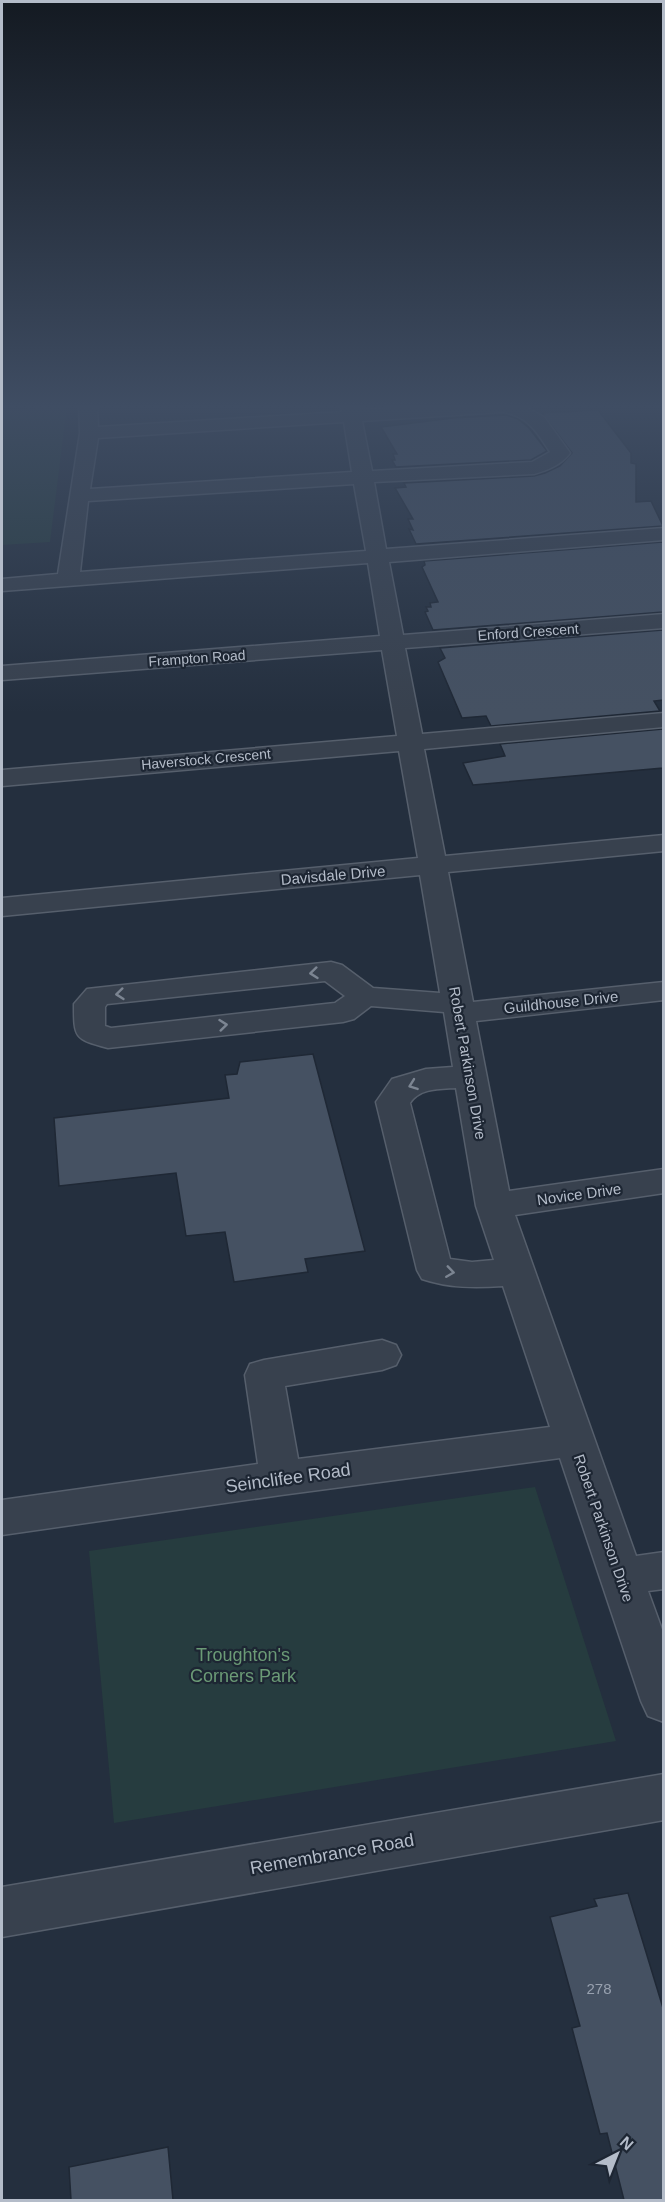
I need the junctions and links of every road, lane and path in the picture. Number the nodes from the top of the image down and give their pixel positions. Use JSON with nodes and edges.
{"nodes":[{"id":1,"x":77,"y":508,"type":"edge"},
{"id":2,"x":369,"y":508,"type":"edge"},
{"id":3,"x":663,"y":534,"type":"edge"},
{"id":4,"x":377,"y":555,"type":"junction"},
{"id":5,"x":68,"y":581,"type":"junction"},
{"id":6,"x":2,"y":585,"type":"edge"},
{"id":7,"x":663,"y":621,"type":"edge"},
{"id":8,"x":393,"y":642,"type":"junction"},
{"id":9,"x":2,"y":673,"type":"edge"},
{"id":10,"x":663,"y":720,"type":"edge"},
{"id":11,"x":411,"y":741,"type":"junction"},
{"id":12,"x":2,"y":778,"type":"edge"},
{"id":13,"x":663,"y":843,"type":"edge"},
{"id":14,"x":433,"y":866,"type":"junction"},
{"id":15,"x":2,"y":907,"type":"edge"},
{"id":16,"x":663,"y":991,"type":"edge"},
{"id":17,"x":365,"y":996,"type":"junction"},
{"id":18,"x":459,"y":1008,"type":"junction"},
{"id":19,"x":471,"y":1076,"type":"junction"},
{"id":20,"x":663,"y":1181,"type":"edge"},
{"id":21,"x":494,"y":1206,"type":"junction"},
{"id":22,"x":517,"y":1271,"type":"junction"},
{"id":23,"x":382,"y":1355,"type":"dead end"},
{"id":24,"x":574,"y":1440,"type":"junction"},
{"id":25,"x":281,"y":1478,"type":"junction"},
{"id":26,"x":2,"y":1518,"type":"edge"},
{"id":27,"x":663,"y":1570,"type":"edge"},
{"id":28,"x":621,"y":1577,"type":"junction"},
{"id":29,"x":663,"y":1701,"type":"edge"},
{"id":30,"x":663,"y":1797,"type":"edge"},
{"id":31,"x":2,"y":1912,"type":"edge"}],
"edges":[{"from":1,"to":5,"type":"street"},
{"from":2,"to":4,"type":"street","name":"Robert Parkinson Drive"},
{"from":3,"to":4,"type":"street"},
{"from":4,"to":5,"type":"street"},
{"from":4,"to":8,"type":"street","name":"Robert Parkinson Drive"},
{"from":5,"to":6,"type":"street"},
{"from":7,"to":8,"type":"street","name":"Enford Crescent"},
{"from":8,"to":9,"type":"street","name":"Frampton Road"},
{"from":8,"to":11,"type":"street","name":"Robert Parkinson Drive"},
{"from":10,"to":11,"type":"street"},
{"from":11,"to":12,"type":"street","name":"Haverstock Crescent"},
{"from":11,"to":14,"type":"street","name":"Robert Parkinson Drive"},
{"from":13,"to":14,"type":"street","name":"Davisdale Drive"},
{"from":14,"to":15,"type":"street","name":"Davisdale Drive"},
{"from":14,"to":18,"type":"street","name":"Robert Parkinson Drive"},
{"from":16,"to":18,"type":"street","name":"Guildhouse Drive"},
{"from":17,"to":17,"type":"street","one_way":true},
{"from":17,"to":18,"type":"street","name":"Guildhouse Drive"},
{"from":18,"to":19,"type":"street","name":"Robert Parkinson Drive"},
{"from":19,"to":21,"type":"street","name":"Robert Parkinson Drive"},
{"from":19,"to":22,"type":"street","one_way":true},
{"from":20,"to":21,"type":"street","name":"Novice Drive"},
{"from":21,"to":22,"type":"street","name":"Robert Parkinson Drive"},
{"from":22,"to":24,"type":"street","name":"Robert Parkinson Drive"},
{"from":23,"to":25,"type":"street"},
{"from":24,"to":25,"type":"street","name":"Seinclifee Road"},
{"from":24,"to":28,"type":"street","name":"Robert Parkinson Drive"},
{"from":25,"to":26,"type":"street","name":"Seinclifee Road"},
{"from":27,"to":28,"type":"street"},
{"from":28,"to":29,"type":"street","name":"Robert Parkinson Drive"},
{"from":30,"to":31,"type":"street","name":"Remembrance Road"}]}
